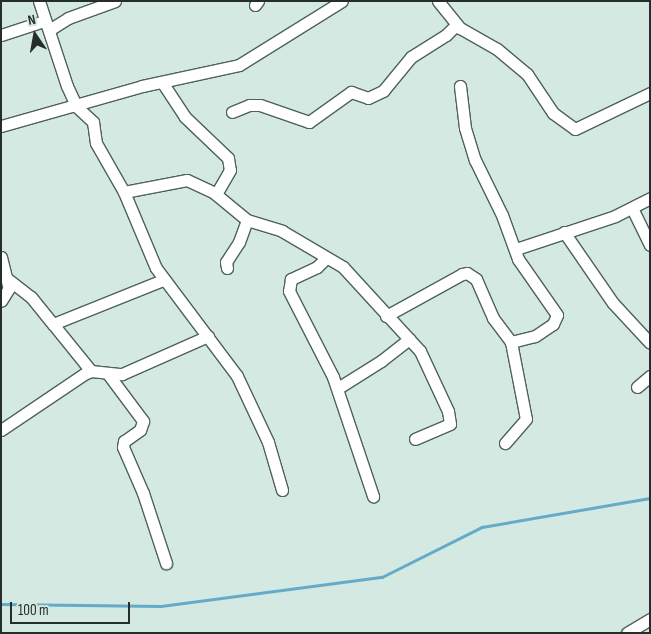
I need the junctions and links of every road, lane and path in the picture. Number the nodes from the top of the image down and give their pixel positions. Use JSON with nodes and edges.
{"nodes":[{"id":1,"x":38,"y":1,"type":"edge"},
{"id":2,"x":115,"y":1,"type":"edge"},
{"id":3,"x":342,"y":1,"type":"edge"},
{"id":4,"x":438,"y":1,"type":"edge"},
{"id":5,"x":456,"y":25,"type":"junction"},
{"id":6,"x":46,"y":26,"type":"junction"},
{"id":7,"x":1,"y":35,"type":"edge"},
{"id":8,"x":162,"y":82,"type":"junction"},
{"id":9,"x":460,"y":86,"type":"dead end"},
{"id":10,"x":650,"y":93,"type":"edge"},
{"id":11,"x":77,"y":107,"type":"junction"},
{"id":12,"x":232,"y":112,"type":"dead end"},
{"id":13,"x":1,"y":126,"type":"edge"},
{"id":14,"x":124,"y":192,"type":"junction"},
{"id":15,"x":216,"y":194,"type":"junction"},
{"id":16,"x":650,"y":198,"type":"edge"},
{"id":17,"x":632,"y":208,"type":"junction"},
{"id":18,"x":247,"y":220,"type":"junction"},
{"id":19,"x":564,"y":232,"type":"junction"},
{"id":20,"x":650,"y":245,"type":"edge"},
{"id":21,"x":516,"y":249,"type":"junction"},
{"id":22,"x":1,"y":257,"type":"edge"},
{"id":23,"x":326,"y":258,"type":"junction"},
{"id":24,"x":227,"y":268,"type":"dead end"},
{"id":25,"x":9,"y":280,"type":"junction"},
{"id":26,"x":163,"y":280,"type":"junction"},
{"id":27,"x":1,"y":301,"type":"edge"},
{"id":28,"x":386,"y":316,"type":"junction"},
{"id":29,"x":53,"y":324,"type":"junction"},
{"id":30,"x":208,"y":336,"type":"junction"},
{"id":31,"x":408,"y":339,"type":"junction"},
{"id":32,"x":511,"y":342,"type":"junction"},
{"id":33,"x":650,"y":343,"type":"edge"},
{"id":34,"x":91,"y":371,"type":"junction"},
{"id":35,"x":108,"y":374,"type":"junction"},
{"id":36,"x":650,"y":376,"type":"edge"},
{"id":37,"x":637,"y":386,"type":"dead end"},
{"id":38,"x":338,"y":388,"type":"junction"},
{"id":39,"x":1,"y":430,"type":"edge"},
{"id":40,"x":415,"y":440,"type":"dead end"},
{"id":41,"x":505,"y":444,"type":"dead end"},
{"id":42,"x":282,"y":490,"type":"dead end"},
{"id":43,"x":373,"y":496,"type":"dead end"},
{"id":44,"x":166,"y":563,"type":"dead end"},
{"id":45,"x":650,"y":619,"type":"edge"},
{"id":46,"x":627,"y":633,"type":"edge"}],
"edges":[{"from":1,"to":6,"type":"street"},
{"from":2,"to":6,"type":"street"},
{"from":3,"to":8,"type":"street"},
{"from":4,"to":5,"type":"street"},
{"from":5,"to":10,"type":"street"},
{"from":5,"to":12,"type":"street"},
{"from":6,"to":7,"type":"street"},
{"from":6,"to":11,"type":"street"},
{"from":8,"to":11,"type":"street"},
{"from":8,"to":15,"type":"street"},
{"from":9,"to":21,"type":"street"},
{"from":11,"to":13,"type":"street"},
{"from":11,"to":14,"type":"street"},
{"from":14,"to":15,"type":"street"},
{"from":14,"to":26,"type":"street"},
{"from":15,"to":18,"type":"street"},
{"from":16,"to":17,"type":"street"},
{"from":17,"to":19,"type":"street"},
{"from":17,"to":20,"type":"street"},
{"from":18,"to":23,"type":"street"},
{"from":18,"to":24,"type":"street"},
{"from":19,"to":21,"type":"street"},
{"from":19,"to":33,"type":"street"},
{"from":21,"to":32,"type":"street"},
{"from":22,"to":25,"type":"street"},
{"from":23,"to":28,"type":"street"},
{"from":23,"to":38,"type":"street"},
{"from":25,"to":27,"type":"street"},
{"from":25,"to":29,"type":"street"},
{"from":26,"to":29,"type":"street"},
{"from":26,"to":30,"type":"street"},
{"from":28,"to":31,"type":"street"},
{"from":28,"to":32,"type":"street"},
{"from":29,"to":34,"type":"street"},
{"from":30,"to":35,"type":"street"},
{"from":30,"to":42,"type":"street"},
{"from":31,"to":38,"type":"street"},
{"from":31,"to":40,"type":"street"},
{"from":32,"to":41,"type":"street"},
{"from":34,"to":35,"type":"street"},
{"from":34,"to":39,"type":"street"},
{"from":35,"to":44,"type":"street"},
{"from":36,"to":37,"type":"street"},
{"from":38,"to":43,"type":"street"},
{"from":45,"to":46,"type":"street"}]}
